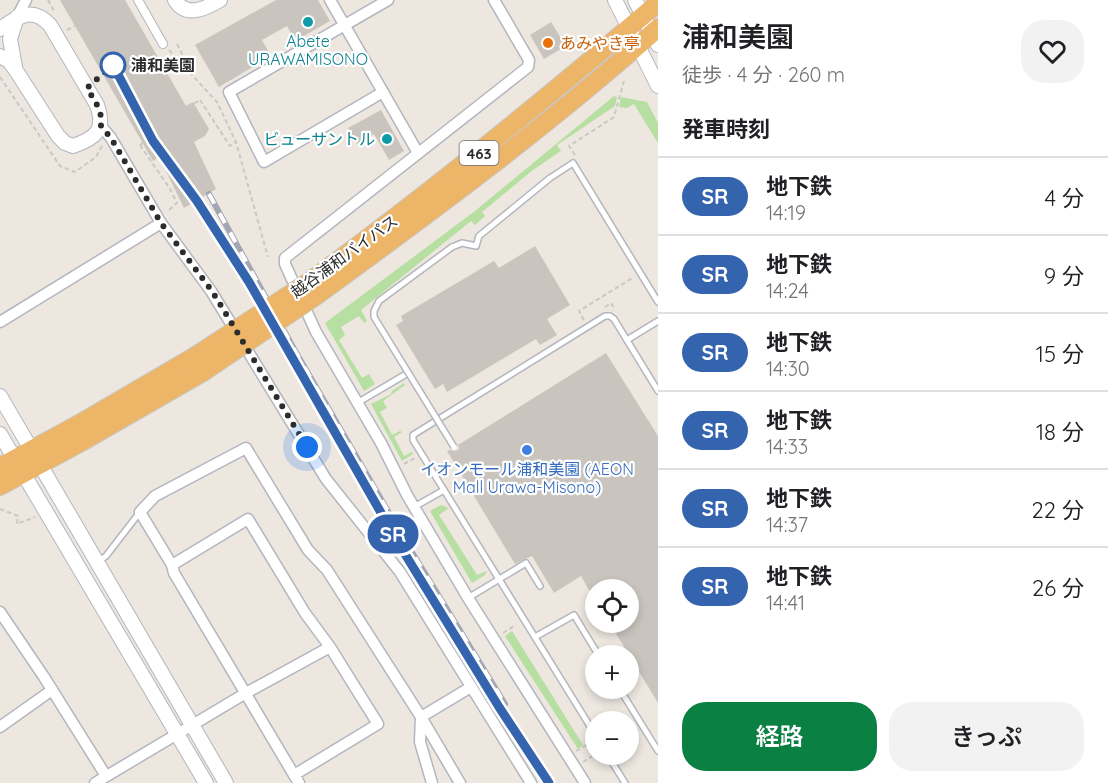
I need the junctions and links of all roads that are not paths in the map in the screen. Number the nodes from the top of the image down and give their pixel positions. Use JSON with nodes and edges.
{"nodes":[{"id":1,"x":26,"y":0,"type":"edge"},
{"id":2,"x":138,"y":0,"type":"edge"},
{"id":3,"x":175,"y":0,"type":"edge"},
{"id":4,"x":219,"y":0,"type":"edge"},
{"id":5,"x":330,"y":0,"type":"edge"},
{"id":6,"x":388,"y":0,"type":"edge"},
{"id":7,"x":494,"y":0,"type":"edge"},
{"id":8,"x":615,"y":0,"type":"edge"},
{"id":9,"x":658,"y":3,"type":"edge"},
{"id":10,"x":639,"y":8,"type":"edge"},
{"id":11,"x":17,"y":17,"type":"junction"},
{"id":12,"x":345,"y":25,"type":"junction"},
{"id":13,"x":628,"y":28,"type":"junction"},
{"id":14,"x":0,"y":29,"type":"edge"},
{"id":15,"x":656,"y":35,"type":"edge"},
{"id":16,"x":163,"y":44,"type":"road end"},
{"id":17,"x":638,"y":45,"type":"junction"},
{"id":18,"x":0,"y":56,"type":"edge"},
{"id":19,"x":15,"y":69,"type":"junction"},
{"id":20,"x":658,"y":86,"type":"edge"},
{"id":21,"x":383,"y":92,"type":"junction"},
{"id":22,"x":101,"y":126,"type":"junction"},
{"id":23,"x":418,"y":153,"type":"junction"},
{"id":24,"x":161,"y":223,"type":"junction"},
{"id":25,"x":313,"y":288,"type":"junction"},
{"id":26,"x":658,"y":302,"type":"edge"},
{"id":27,"x":658,"y":321,"type":"edge"},
{"id":28,"x":0,"y":322,"type":"edge"},
{"id":29,"x":627,"y":340,"type":"junction"},
{"id":30,"x":408,"y":373,"type":"junction"},
{"id":31,"x":658,"y":391,"type":"edge"},
{"id":32,"x":0,"y":396,"type":"edge"},
{"id":33,"x":357,"y":403,"type":"junction"},
{"id":34,"x":0,"y":434,"type":"edge"},
{"id":35,"x":454,"y":447,"type":"dead end"},
{"id":36,"x":36,"y":457,"type":"junction"},
{"id":37,"x":13,"y":466,"type":"edge"},
{"id":38,"x":0,"y":486,"type":"edge"},
{"id":39,"x":444,"y":490,"type":"junction"},
{"id":40,"x":414,"y":507,"type":"junction"},
{"id":41,"x":140,"y":512,"type":"junction"},
{"id":42,"x":97,"y":563,"type":"junction"},
{"id":43,"x":171,"y":565,"type":"junction"},
{"id":44,"x":499,"y":579,"type":"junction"},
{"id":45,"x":540,"y":586,"type":"dead end"},
{"id":46,"x":468,"y":598,"type":"junction"},
{"id":47,"x":0,"y":612,"type":"edge"},
{"id":48,"x":535,"y":637,"type":"junction"},
{"id":49,"x":592,"y":645,"type":"edge"},
{"id":50,"x":330,"y":647,"type":"junction"},
{"id":51,"x":471,"y":687,"type":"junction"},
{"id":52,"x":52,"y":690,"type":"junction"},
{"id":53,"x":246,"y":693,"type":"junction"},
{"id":54,"x":626,"y":699,"type":"edge"},
{"id":55,"x":421,"y":717,"type":"junction"},
{"id":56,"x":585,"y":723,"type":"edge"},
{"id":57,"x":193,"y":725,"type":"junction"},
{"id":58,"x":0,"y":727,"type":"edge"},
{"id":59,"x":177,"y":735,"type":"junction"},
{"id":60,"x":658,"y":751,"type":"edge"},
{"id":61,"x":614,"y":765,"type":"edge"},
{"id":62,"x":106,"y":776,"type":"junction"},
{"id":63,"x":296,"y":779,"type":"edge"},
{"id":64,"x":95,"y":783,"type":"edge"},
{"id":65,"x":206,"y":783,"type":"edge"},
{"id":66,"x":226,"y":783,"type":"edge"},
{"id":67,"x":432,"y":783,"type":"edge"},
{"id":68,"x":460,"y":783,"type":"edge"},
{"id":69,"x":531,"y":783,"type":"edge"},
{"id":70,"x":585,"y":783,"type":"edge"},
{"id":71,"x":625,"y":783,"type":"edge"}],
"edges":[{"from":1,"to":11,"type":"street"},
{"from":2,"to":16,"type":"street"},
{"from":3,"to":4,"type":"street"},
{"from":5,"to":12,"type":"street"},
{"from":6,"to":12,"type":"street"},
{"from":7,"to":23,"type":"street"},
{"from":8,"to":13,"type":"street"},
{"from":9,"to":10,"type":"highway","name":"越谷浦和バイパス","number":"463"},
{"from":10,"to":13,"type":"highway","name":"越谷浦和バイパス","number":"463"},
{"from":10,"to":15,"type":"street"},
{"from":11,"to":14,"type":"street"},
{"from":11,"to":19,"type":"street"},
{"from":11,"to":22,"type":"street"},
{"from":12,"to":21,"type":"street"},
{"from":12,"to":21,"type":"street"},
{"from":13,"to":17,"type":"street"},
{"from":13,"to":25,"type":"highway","name":"越谷浦和バイパス","number":"463"},
{"from":15,"to":17,"type":"highway","name":"越谷浦和バイパス","number":"463"},
{"from":17,"to":20,"type":"street"},
{"from":17,"to":25,"type":"highway","name":"越谷浦和バイパス","number":"463"},
{"from":18,"to":19,"type":"street"},
{"from":19,"to":22,"type":"street"},
{"from":21,"to":23,"type":"street"},
{"from":22,"to":24,"type":"street"},
{"from":23,"to":33,"type":"street"},
{"from":24,"to":28,"type":"street"},
{"from":24,"to":51,"type":"street"},
{"from":25,"to":36,"type":"highway","name":"越谷浦和バイパス","number":"463","bridge":true},
{"from":26,"to":30,"type":"lane","bridge":true},
{"from":27,"to":29,"type":"lane"},
{"from":29,"to":31,"type":"lane"},
{"from":29,"to":39,"type":"lane"},
{"from":30,"to":33,"type":"lane"},
{"from":30,"to":35,"type":"lane","bridge":true},
{"from":32,"to":36,"type":"street"},
{"from":33,"to":40,"type":"street"},
{"from":34,"to":37,"type":"street"},
{"from":36,"to":37,"type":"highway","name":"越谷浦和バイパス","number":"463"},
{"from":36,"to":42,"type":"street"},
{"from":37,"to":38,"type":"highway","name":"越谷浦和バイパス","number":"463"},
{"from":37,"to":59,"type":"street"},
{"from":39,"to":40,"type":"lane"},
{"from":39,"to":44,"type":"lane"},
{"from":40,"to":46,"type":"street"},
{"from":41,"to":42,"type":"lane"},
{"from":41,"to":43,"type":"street"},
{"from":41,"to":55,"type":"street"},
{"from":42,"to":57,"type":"street"},
{"from":43,"to":50,"type":"street"},
{"from":43,"to":53,"type":"street"},
{"from":44,"to":45,"type":"lane"},
{"from":44,"to":46,"type":"lane"},
{"from":44,"to":48,"type":"lane"},
{"from":46,"to":70,"type":"street"},
{"from":47,"to":52,"type":"street"},
{"from":48,"to":49,"type":"lane"},
{"from":48,"to":56,"type":"lane"},
{"from":50,"to":53,"type":"street"},
{"from":50,"to":63,"type":"street"},
{"from":51,"to":55,"type":"street"},
{"from":51,"to":69,"type":"street"},
{"from":52,"to":58,"type":"street"},
{"from":52,"to":62,"type":"street"},
{"from":53,"to":57,"type":"street"},
{"from":53,"to":63,"type":"street"},
{"from":54,"to":60,"type":"lane"},
{"from":55,"to":67,"type":"street"},
{"from":55,"to":68,"type":"street"},
{"from":57,"to":59,"type":"street"},
{"from":57,"to":66,"type":"street"},
{"from":59,"to":62,"type":"street"},
{"from":59,"to":65,"type":"street"},
{"from":61,"to":71,"type":"lane"},
{"from":62,"to":64,"type":"street"}]}
